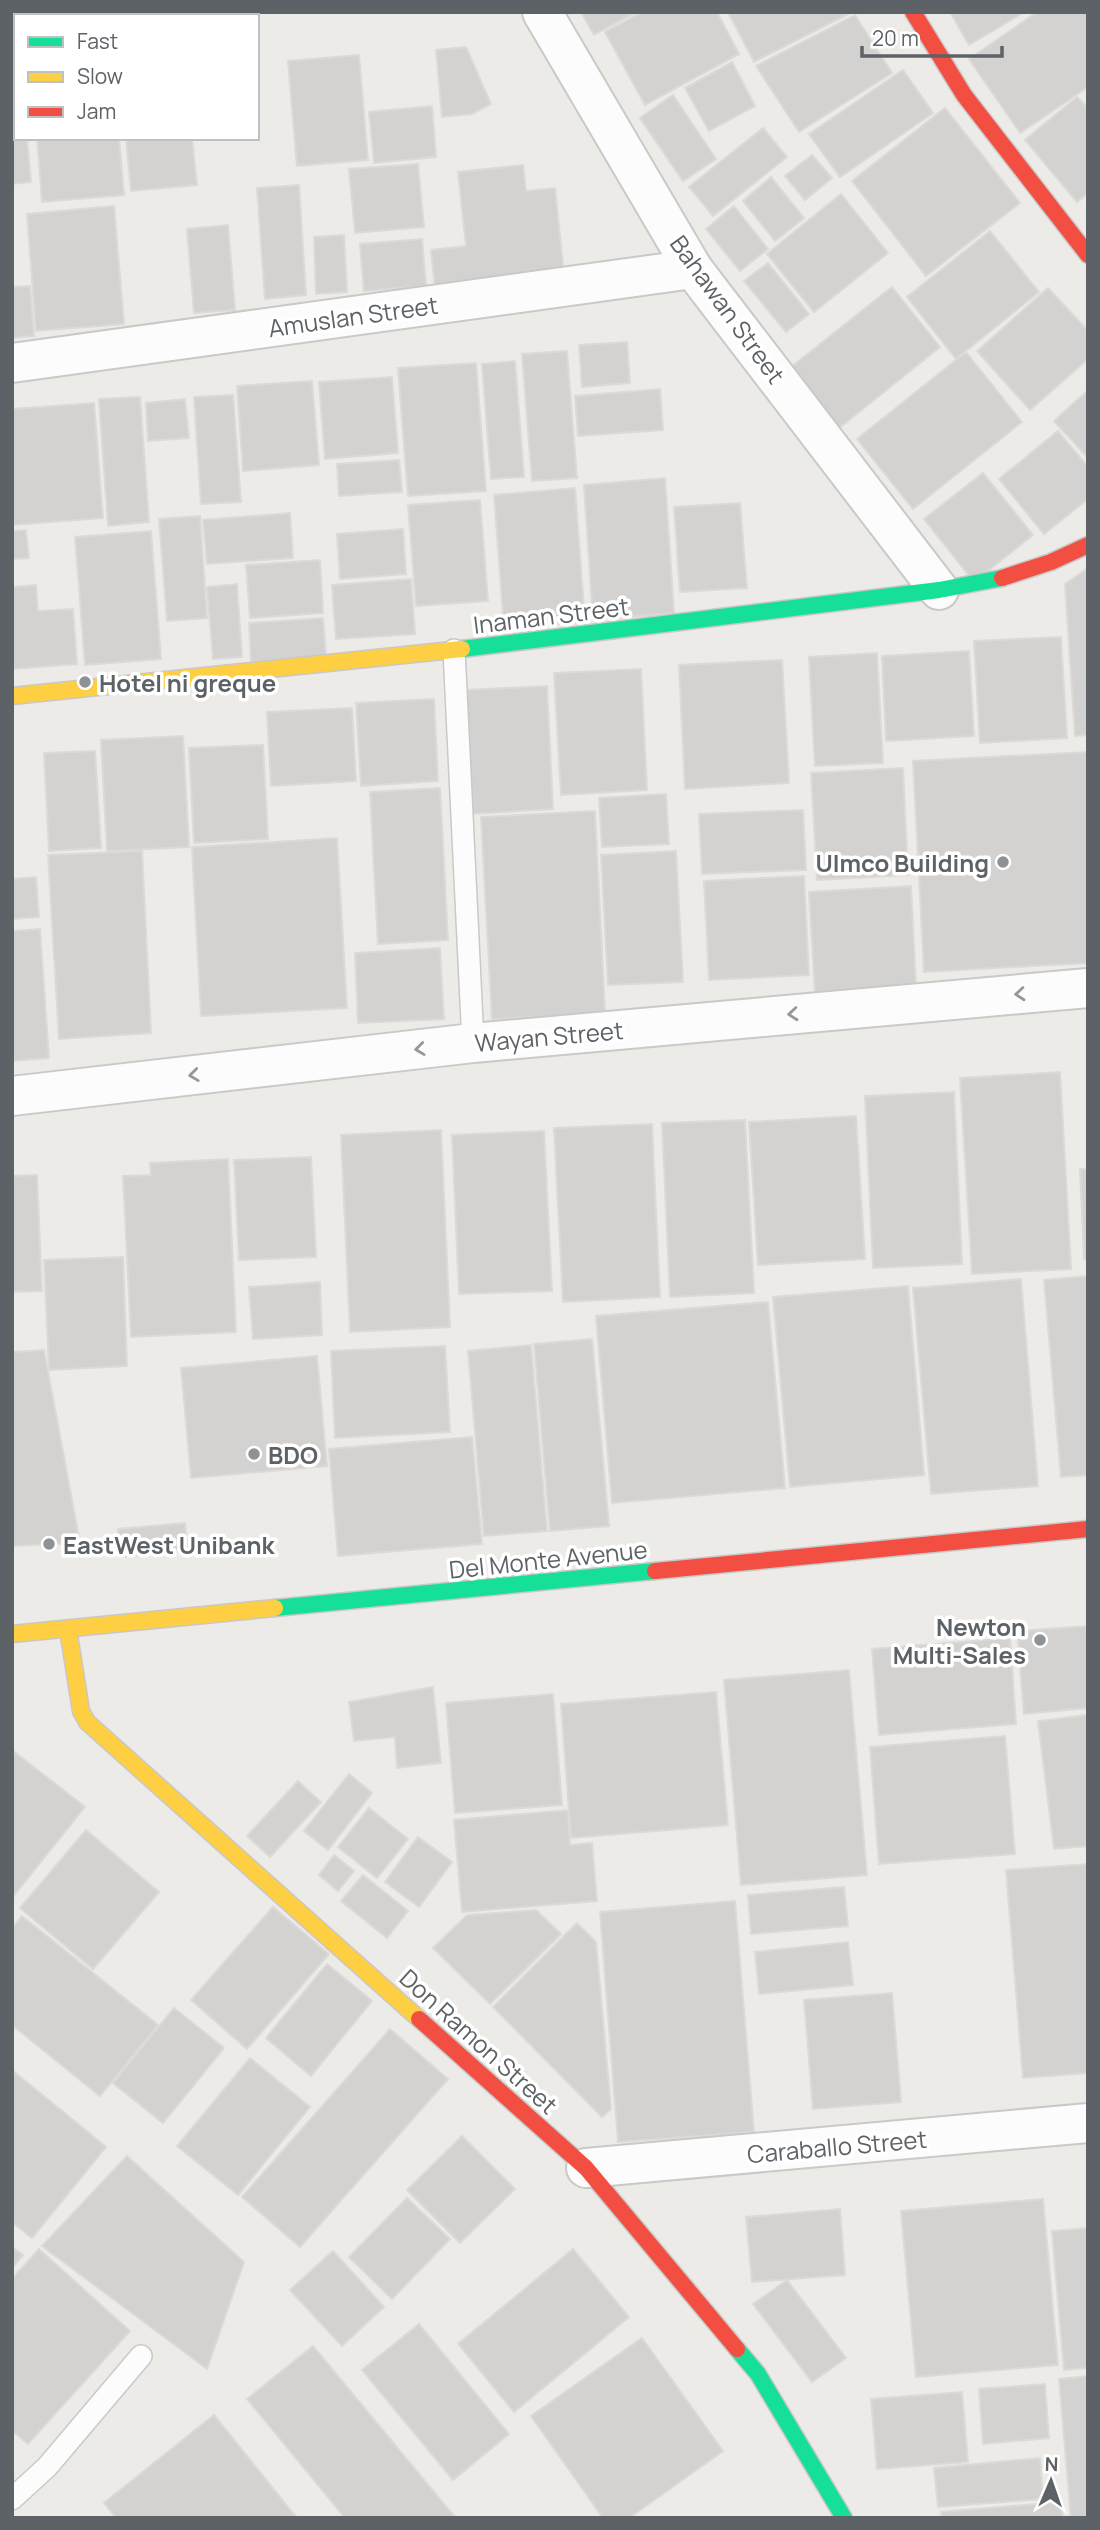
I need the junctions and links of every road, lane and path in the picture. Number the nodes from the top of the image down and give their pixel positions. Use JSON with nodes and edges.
{"nodes":[{"id":1,"x":542,"y":12,"type":"edge"},
{"id":2,"x":913,"y":12,"type":"edge"},
{"id":3,"x":1088,"y":255,"type":"edge"},
{"id":4,"x":693,"y":269,"type":"junction"},
{"id":5,"x":12,"y":363,"type":"edge"},
{"id":6,"x":1088,"y":545,"type":"edge"},
{"id":7,"x":939,"y":590,"type":"junction"},
{"id":8,"x":454,"y":650,"type":"junction"},
{"id":9,"x":12,"y":695,"type":"edge"},
{"id":10,"x":1088,"y":988,"type":"edge"},
{"id":11,"x":473,"y":1043,"type":"junction"},
{"id":12,"x":12,"y":1096,"type":"edge"},
{"id":13,"x":1088,"y":1529,"type":"edge"},
{"id":14,"x":68,"y":1629,"type":"junction"},
{"id":15,"x":12,"y":1634,"type":"edge"},
{"id":16,"x":1088,"y":2123,"type":"edge"},
{"id":17,"x":586,"y":2168,"type":"junction"},
{"id":18,"x":141,"y":2356,"type":"dead end"},
{"id":19,"x":12,"y":2499,"type":"edge"},
{"id":20,"x":844,"y":2518,"type":"edge"}],
"edges":[{"from":1,"to":4,"type":"street","name":"Bahawan Street"},
{"from":2,"to":3,"type":"street"},
{"from":4,"to":5,"type":"street","name":"Amuslan Street"},
{"from":4,"to":7,"type":"street","name":"Bahawan Street"},
{"from":6,"to":7,"type":"street","name":"Inaman Street"},
{"from":7,"to":8,"type":"street","name":"Inaman Street"},
{"from":8,"to":9,"type":"street","name":"Inaman Street"},
{"from":8,"to":11,"type":"lane"},
{"from":10,"to":11,"type":"street","name":"Wayan Street","one_way":true},
{"from":11,"to":12,"type":"street","name":"Wayan Street","one_way":true},
{"from":13,"to":14,"type":"street","name":"Del Monte Avenue"},
{"from":14,"to":15,"type":"street","name":"Del Monte Avenue"},
{"from":14,"to":17,"type":"street","name":"Don Ramon Street"},
{"from":16,"to":17,"type":"street","name":"Caraballo Street"},
{"from":17,"to":20,"type":"street","name":"Don Ramon Street"},
{"from":18,"to":19,"type":"lane"}]}
